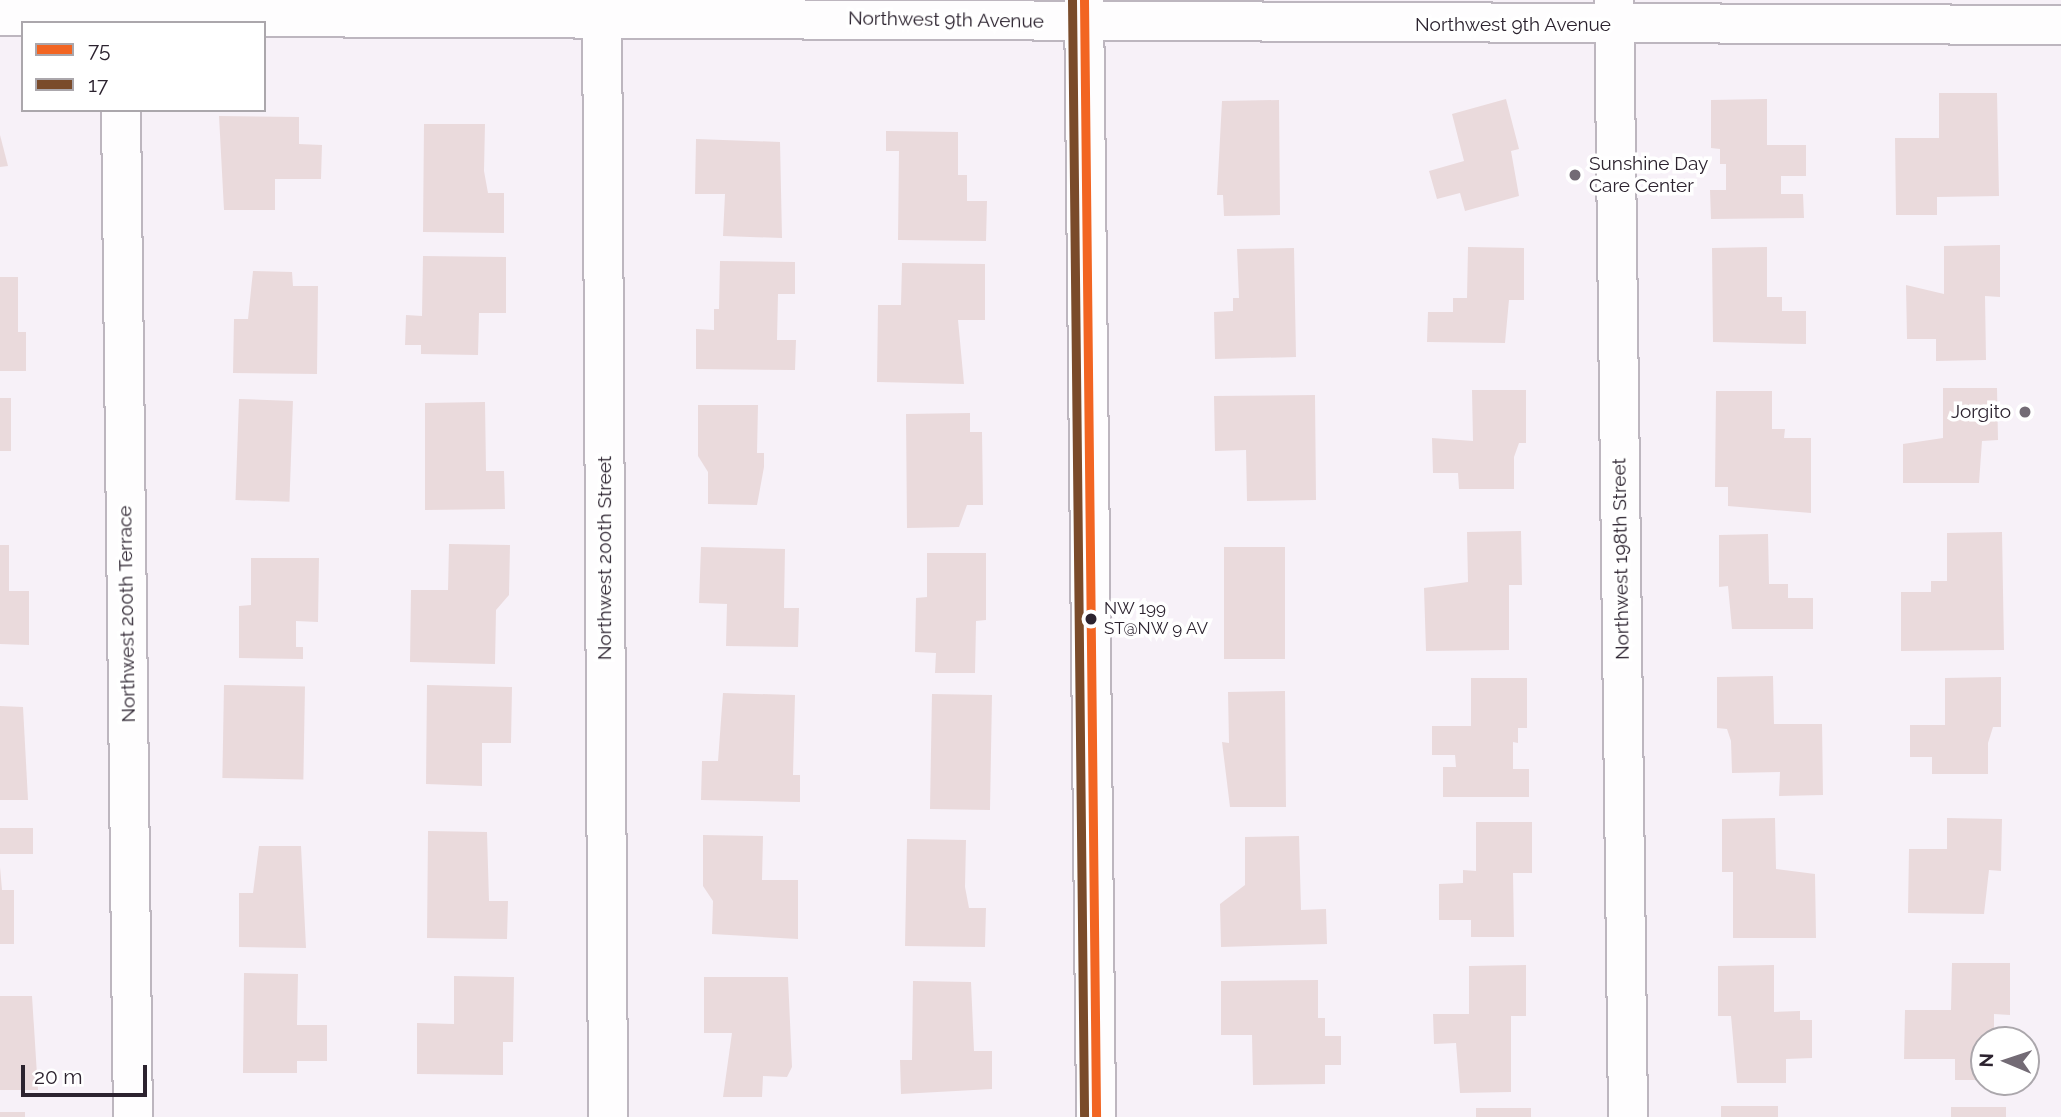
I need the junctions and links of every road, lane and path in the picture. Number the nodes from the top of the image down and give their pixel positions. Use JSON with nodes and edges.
{"nodes":[{"id":1,"x":602,"y":7,"type":"edge"},
{"id":2,"x":1084,"y":11,"type":"edge"},
{"id":3,"x":1614,"y":12,"type":"edge"},
{"id":4,"x":120,"y":13,"type":"edge"},
{"id":5,"x":0,"y":16,"type":"edge"},
{"id":6,"x":2061,"y":25,"type":"edge"},
{"id":7,"x":121,"y":112,"type":"edge"},
{"id":8,"x":133,"y":1117,"type":"edge"},
{"id":9,"x":608,"y":1117,"type":"edge"},
{"id":10,"x":1096,"y":1117,"type":"edge"},
{"id":11,"x":1628,"y":1117,"type":"edge"}],
"edges":[{"from":1,"to":2,"type":"street","name":"Northwest 9th Avenue"},
{"from":1,"to":4,"type":"street","name":"Northwest 9th Avenue"},
{"from":1,"to":9,"type":"street","name":"Northwest 200th Street"},
{"from":2,"to":3,"type":"street","name":"Northwest 9th Avenue"},
{"from":2,"to":10,"type":"street"},
{"from":3,"to":6,"type":"street","name":"Northwest 9th Avenue"},
{"from":3,"to":11,"type":"street","name":"Northwest 198th Street"},
{"from":4,"to":5,"type":"street","name":"Northwest 9th Avenue"},
{"from":7,"to":8,"type":"street","name":"Northwest 200th Terrace"}]}
